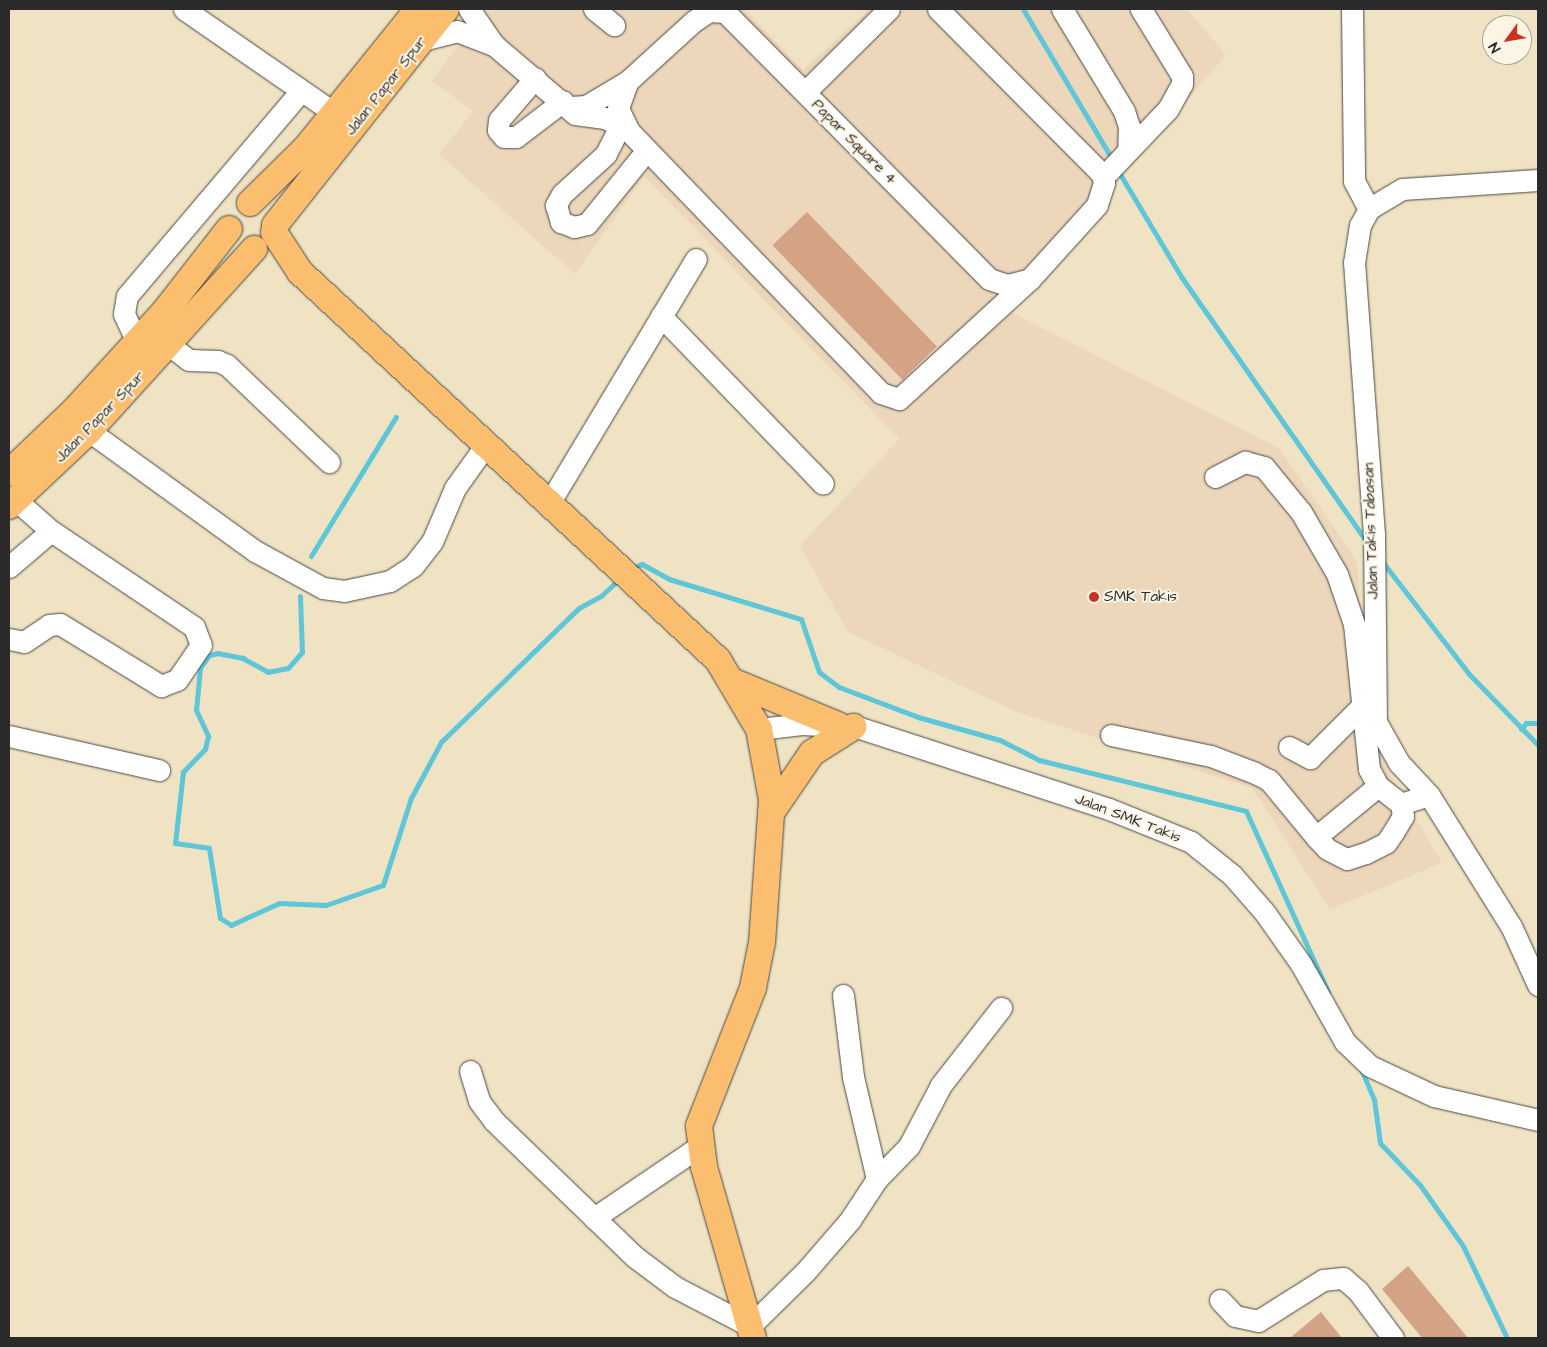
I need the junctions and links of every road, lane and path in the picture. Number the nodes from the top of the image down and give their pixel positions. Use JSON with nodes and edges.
{"nodes":[{"id":1,"x":184,"y":9,"type":"edge"},
{"id":2,"x":418,"y":9,"type":"edge"},
{"id":3,"x":446,"y":9,"type":"edge"},
{"id":4,"x":469,"y":9,"type":"edge"},
{"id":5,"x":594,"y":9,"type":"edge"},
{"id":6,"x":716,"y":9,"type":"edge"},
{"id":7,"x":889,"y":9,"type":"edge"},
{"id":8,"x":938,"y":9,"type":"edge"},
{"id":9,"x":1062,"y":9,"type":"edge"},
{"id":10,"x":1141,"y":9,"type":"edge"},
{"id":11,"x":1352,"y":9,"type":"edge"},
{"id":12,"x":614,"y":25,"type":"dead end"},
{"id":13,"x":422,"y":40,"type":"junction"},
{"id":14,"x":494,"y":45,"type":"junction"},
{"id":15,"x":535,"y":78,"type":"junction"},
{"id":16,"x":628,"y":81,"type":"junction"},
{"id":17,"x":301,"y":91,"type":"junction"},
{"id":18,"x":805,"y":92,"type":"junction"},
{"id":19,"x":566,"y":104,"type":"junction"},
{"id":20,"x":1120,"y":104,"type":"junction"},
{"id":21,"x":1168,"y":109,"type":"junction"},
{"id":22,"x":334,"y":113,"type":"junction"},
{"id":23,"x":624,"y":129,"type":"junction"},
{"id":24,"x":647,"y":150,"type":"junction"},
{"id":25,"x":1115,"y":163,"type":"junction"},
{"id":26,"x":1538,"y":180,"type":"edge"},
{"id":27,"x":250,"y":203,"type":"junction"},
{"id":28,"x":1369,"y":209,"type":"junction"},
{"id":29,"x":229,"y":229,"type":"junction"},
{"id":30,"x":266,"y":239,"type":"junction"},
{"id":31,"x":696,"y":259,"type":"dead end"},
{"id":32,"x":989,"y":279,"type":"junction"},
{"id":33,"x":1030,"y":279,"type":"junction"},
{"id":34,"x":661,"y":316,"type":"junction"},
{"id":35,"x":989,"y":320,"type":"junction"},
{"id":36,"x":137,"y":342,"type":"junction"},
{"id":37,"x":169,"y":345,"type":"junction"},
{"id":38,"x":89,"y":431,"type":"junction"},
{"id":39,"x":485,"y":446,"type":"junction"},
{"id":40,"x":329,"y":462,"type":"dead end"},
{"id":41,"x":9,"y":473,"type":"edge"},
{"id":42,"x":1215,"y":477,"type":"dead end"},
{"id":43,"x":823,"y":484,"type":"dead end"},
{"id":44,"x":12,"y":503,"type":"edge"},
{"id":45,"x":548,"y":505,"type":"junction"},
{"id":46,"x":51,"y":531,"type":"junction"},
{"id":47,"x":9,"y":567,"type":"edge"},
{"id":48,"x":9,"y":639,"type":"edge"},
{"id":49,"x":734,"y":682,"type":"junction"},
{"id":50,"x":1359,"y":709,"type":"junction"},
{"id":51,"x":846,"y":726,"type":"junction"},
{"id":52,"x":759,"y":729,"type":"junction"},
{"id":53,"x":1111,"y":735,"type":"dead end"},
{"id":54,"x":9,"y":736,"type":"edge"},
{"id":55,"x":1288,"y":747,"type":"dead end"},
{"id":56,"x":159,"y":770,"type":"dead end"},
{"id":57,"x":1378,"y":786,"type":"junction"},
{"id":58,"x":1429,"y":795,"type":"junction"},
{"id":59,"x":1401,"y":804,"type":"junction"},
{"id":60,"x":771,"y":813,"type":"junction"},
{"id":61,"x":1316,"y":837,"type":"junction"},
{"id":62,"x":1538,"y":985,"type":"edge"},
{"id":63,"x":844,"y":995,"type":"dead end"},
{"id":64,"x":1001,"y":1008,"type":"dead end"},
{"id":65,"x":470,"y":1071,"type":"dead end"},
{"id":66,"x":1538,"y":1120,"type":"edge"},
{"id":67,"x":700,"y":1146,"type":"junction"},
{"id":68,"x":877,"y":1179,"type":"junction"},
{"id":69,"x":594,"y":1218,"type":"junction"},
{"id":70,"x":1220,"y":1300,"type":"dead end"},
{"id":71,"x":751,"y":1332,"type":"edge"},
{"id":72,"x":1393,"y":1338,"type":"edge"}],
"edges":[{"from":1,"to":17,"type":"street"},
{"from":2,"to":22,"type":"main road"},
{"from":3,"to":13,"type":"main road","name":"Jalan Papar Spur"},
{"from":4,"to":14,"type":"street"},
{"from":5,"to":12,"type":"street"},
{"from":6,"to":16,"type":"street"},
{"from":6,"to":18,"type":"street","name":"Papar Square 4"},
{"from":7,"to":18,"type":"street"},
{"from":8,"to":25,"type":"street"},
{"from":9,"to":20,"type":"street"},
{"from":10,"to":21,"type":"street"},
{"from":11,"to":28,"type":"street"},
{"from":13,"to":14,"type":"street"},
{"from":13,"to":30,"type":"main road","name":"Jalan Papar Spur"},
{"from":14,"to":15,"type":"street"},
{"from":15,"to":19,"type":"street"},
{"from":15,"to":19,"type":"street"},
{"from":16,"to":19,"type":"street"},
{"from":16,"to":23,"type":"street"},
{"from":17,"to":22,"type":"street"},
{"from":17,"to":36,"type":"street"},
{"from":18,"to":32,"type":"street","name":"Papar Square 4"},
{"from":19,"to":23,"type":"street"},
{"from":20,"to":21,"type":"street"},
{"from":20,"to":25,"type":"street"},
{"from":21,"to":25,"type":"street"},
{"from":22,"to":27,"type":"main road"},
{"from":23,"to":24,"type":"street"},
{"from":23,"to":24,"type":"street"},
{"from":24,"to":35,"type":"street"},
{"from":25,"to":33,"type":"street"},
{"from":26,"to":28,"type":"street"},
{"from":27,"to":29,"type":"main road"},
{"from":27,"to":30,"type":"main road"},
{"from":28,"to":58,"type":"street","name":"Jalan Takis Tabasan"},
{"from":29,"to":30,"type":"main road"},
{"from":29,"to":36,"type":"main road","name":"Jalan Papar Spur"},
{"from":30,"to":37,"type":"main road","name":"Jalan Papar Spur"},
{"from":30,"to":39,"type":"main road"},
{"from":31,"to":34,"type":"street"},
{"from":32,"to":33,"type":"street"},
{"from":32,"to":35,"type":"street"},
{"from":33,"to":35,"type":"street"},
{"from":34,"to":43,"type":"street"},
{"from":34,"to":45,"type":"street"},
{"from":36,"to":41,"type":"main road","name":"Jalan Papar Spur"},
{"from":37,"to":38,"type":"main road","name":"Jalan Papar Spur"},
{"from":37,"to":40,"type":"street"},
{"from":38,"to":39,"type":"street"},
{"from":38,"to":44,"type":"main road","name":"Jalan Papar Spur"},
{"from":39,"to":45,"type":"main road"},
{"from":42,"to":50,"type":"street"},
{"from":44,"to":46,"type":"street"},
{"from":45,"to":49,"type":"main road"},
{"from":46,"to":47,"type":"street"},
{"from":46,"to":48,"type":"street"},
{"from":49,"to":51,"type":"main road"},
{"from":49,"to":52,"type":"main road"},
{"from":50,"to":55,"type":"street"},
{"from":50,"to":57,"type":"street"},
{"from":51,"to":52,"type":"street","name":"Jalan SMK Takis"},
{"from":51,"to":60,"type":"main road"},
{"from":51,"to":66,"type":"street","name":"Jalan SMK Takis"},
{"from":52,"to":60,"type":"main road"},
{"from":53,"to":61,"type":"street"},
{"from":54,"to":56,"type":"street"},
{"from":57,"to":59,"type":"street"},
{"from":57,"to":61,"type":"street"},
{"from":58,"to":59,"type":"street"},
{"from":58,"to":62,"type":"street","name":"Jalan Takis Tabasan"},
{"from":59,"to":61,"type":"street"},
{"from":60,"to":67,"type":"main road"},
{"from":63,"to":68,"type":"street"},
{"from":64,"to":68,"type":"street"},
{"from":65,"to":69,"type":"street"},
{"from":67,"to":69,"type":"street"},
{"from":67,"to":71,"type":"main road"},
{"from":68,"to":71,"type":"street"},
{"from":69,"to":71,"type":"street"},
{"from":70,"to":72,"type":"street"}]}
